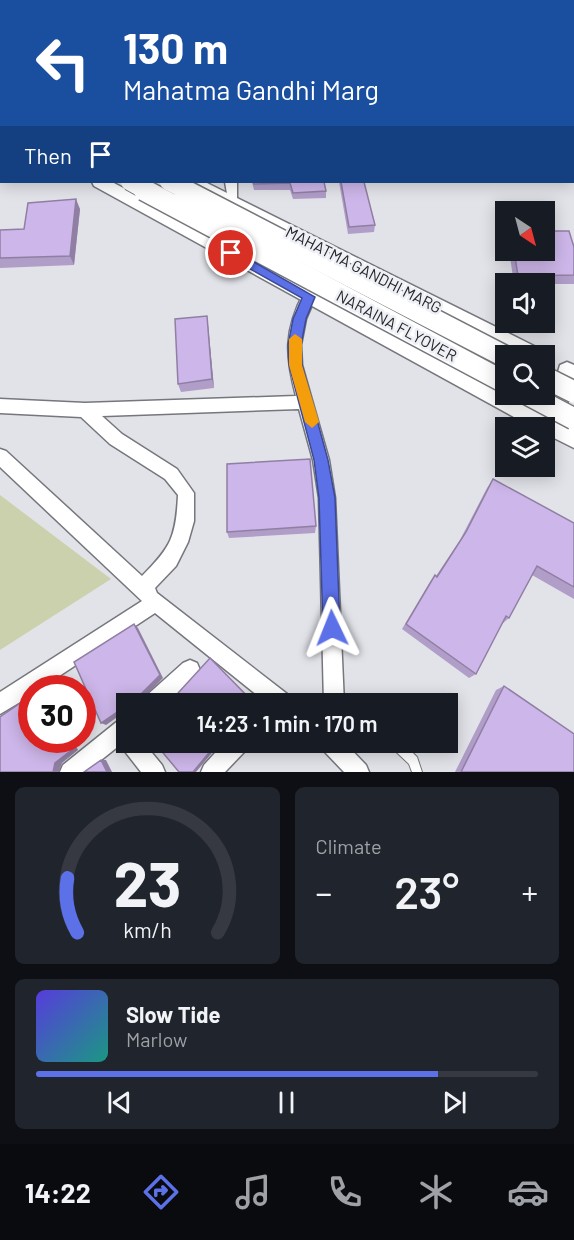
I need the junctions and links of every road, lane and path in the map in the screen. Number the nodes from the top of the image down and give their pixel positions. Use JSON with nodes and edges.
{"nodes":[{"id":1,"x":102,"y":183,"type":"edge"},
{"id":2,"x":131,"y":183,"type":"edge"},
{"id":3,"x":170,"y":183,"type":"edge"},
{"id":4,"x":194,"y":183,"type":"edge"},
{"id":5,"x":231,"y":183,"type":"edge"},
{"id":6,"x":235,"y":204,"type":"junction"},
{"id":7,"x":202,"y":237,"type":"junction"},
{"id":8,"x":309,"y":297,"type":"junction"},
{"id":9,"x":514,"y":345,"type":"edge"},
{"id":10,"x":495,"y":351,"type":"edge"},
{"id":11,"x":555,"y":366,"type":"edge"},
{"id":12,"x":570,"y":373,"type":"edge"},
{"id":13,"x":495,"y":377,"type":"edge"},
{"id":14,"x":555,"y":382,"type":"edge"},
{"id":15,"x":574,"y":392,"type":"edge"},
{"id":16,"x":306,"y":402,"type":"junction"},
{"id":17,"x":548,"y":405,"type":"edge"},
{"id":18,"x":0,"y":406,"type":"edge"},
{"id":19,"x":85,"y":410,"type":"junction"},
{"id":20,"x":535,"y":417,"type":"edge"},
{"id":21,"x":547,"y":417,"type":"edge"},
{"id":22,"x":574,"y":419,"type":"edge"},
{"id":23,"x":555,"y":428,"type":"edge"},
{"id":24,"x":574,"y":438,"type":"edge"},
{"id":25,"x":0,"y":456,"type":"edge"},
{"id":26,"x":142,"y":588,"type":"junction"},
{"id":27,"x":156,"y":602,"type":"junction"},
{"id":28,"x":190,"y":670,"type":"dead end"},
{"id":29,"x":164,"y":693,"type":"edge"},
{"id":30,"x":269,"y":693,"type":"edge"},
{"id":31,"x":338,"y":693,"type":"edge"},
{"id":32,"x":0,"y":704,"type":"edge"},
{"id":33,"x":116,"y":741,"type":"edge"},
{"id":34,"x":140,"y":753,"type":"edge"},
{"id":35,"x":229,"y":753,"type":"edge"},
{"id":36,"x":342,"y":753,"type":"edge"},
{"id":37,"x":405,"y":753,"type":"edge"},
{"id":38,"x":70,"y":772,"type":"edge"},
{"id":39,"x":155,"y":772,"type":"edge"},
{"id":40,"x":211,"y":772,"type":"edge"},
{"id":41,"x":359,"y":772,"type":"edge"},
{"id":42,"x":417,"y":772,"type":"edge"}],
"edges":[{"from":1,"to":7,"type":"main road"},
{"from":2,"to":13,"type":"main road","name":"NARAINA FLYOVER","bridge":true},
{"from":3,"to":10,"type":"main road","name":"NARAINA FLYOVER","bridge":true},
{"from":4,"to":6,"type":"main road","name":"MAHATMA GANDHI MARG"},
{"from":5,"to":6,"type":"street"},
{"from":6,"to":7,"type":"main road"},
{"from":6,"to":9,"type":"main road","name":"MAHATMA GANDHI MARG"},
{"from":7,"to":8,"type":"main road"},
{"from":8,"to":16,"type":"street"},
{"from":8,"to":20,"type":"main road"},
{"from":11,"to":12,"type":"main road"},
{"from":12,"to":21,"type":"main road"},
{"from":14,"to":15,"type":"main road","bridge":true},
{"from":16,"to":19,"type":"street"},
{"from":16,"to":31,"type":"street"},
{"from":17,"to":22,"type":"main road","bridge":true},
{"from":18,"to":19,"type":"street"},
{"from":19,"to":26,"type":"street"},
{"from":23,"to":24,"type":"main road"},
{"from":25,"to":26,"type":"street"},
{"from":26,"to":27,"type":"street"},
{"from":27,"to":30,"type":"street"},
{"from":27,"to":32,"type":"street"},
{"from":28,"to":29,"type":"street"},
{"from":33,"to":38,"type":"street"},
{"from":34,"to":39,"type":"street"},
{"from":35,"to":40,"type":"street"},
{"from":36,"to":41,"type":"street"},
{"from":37,"to":42,"type":"lane"}]}
